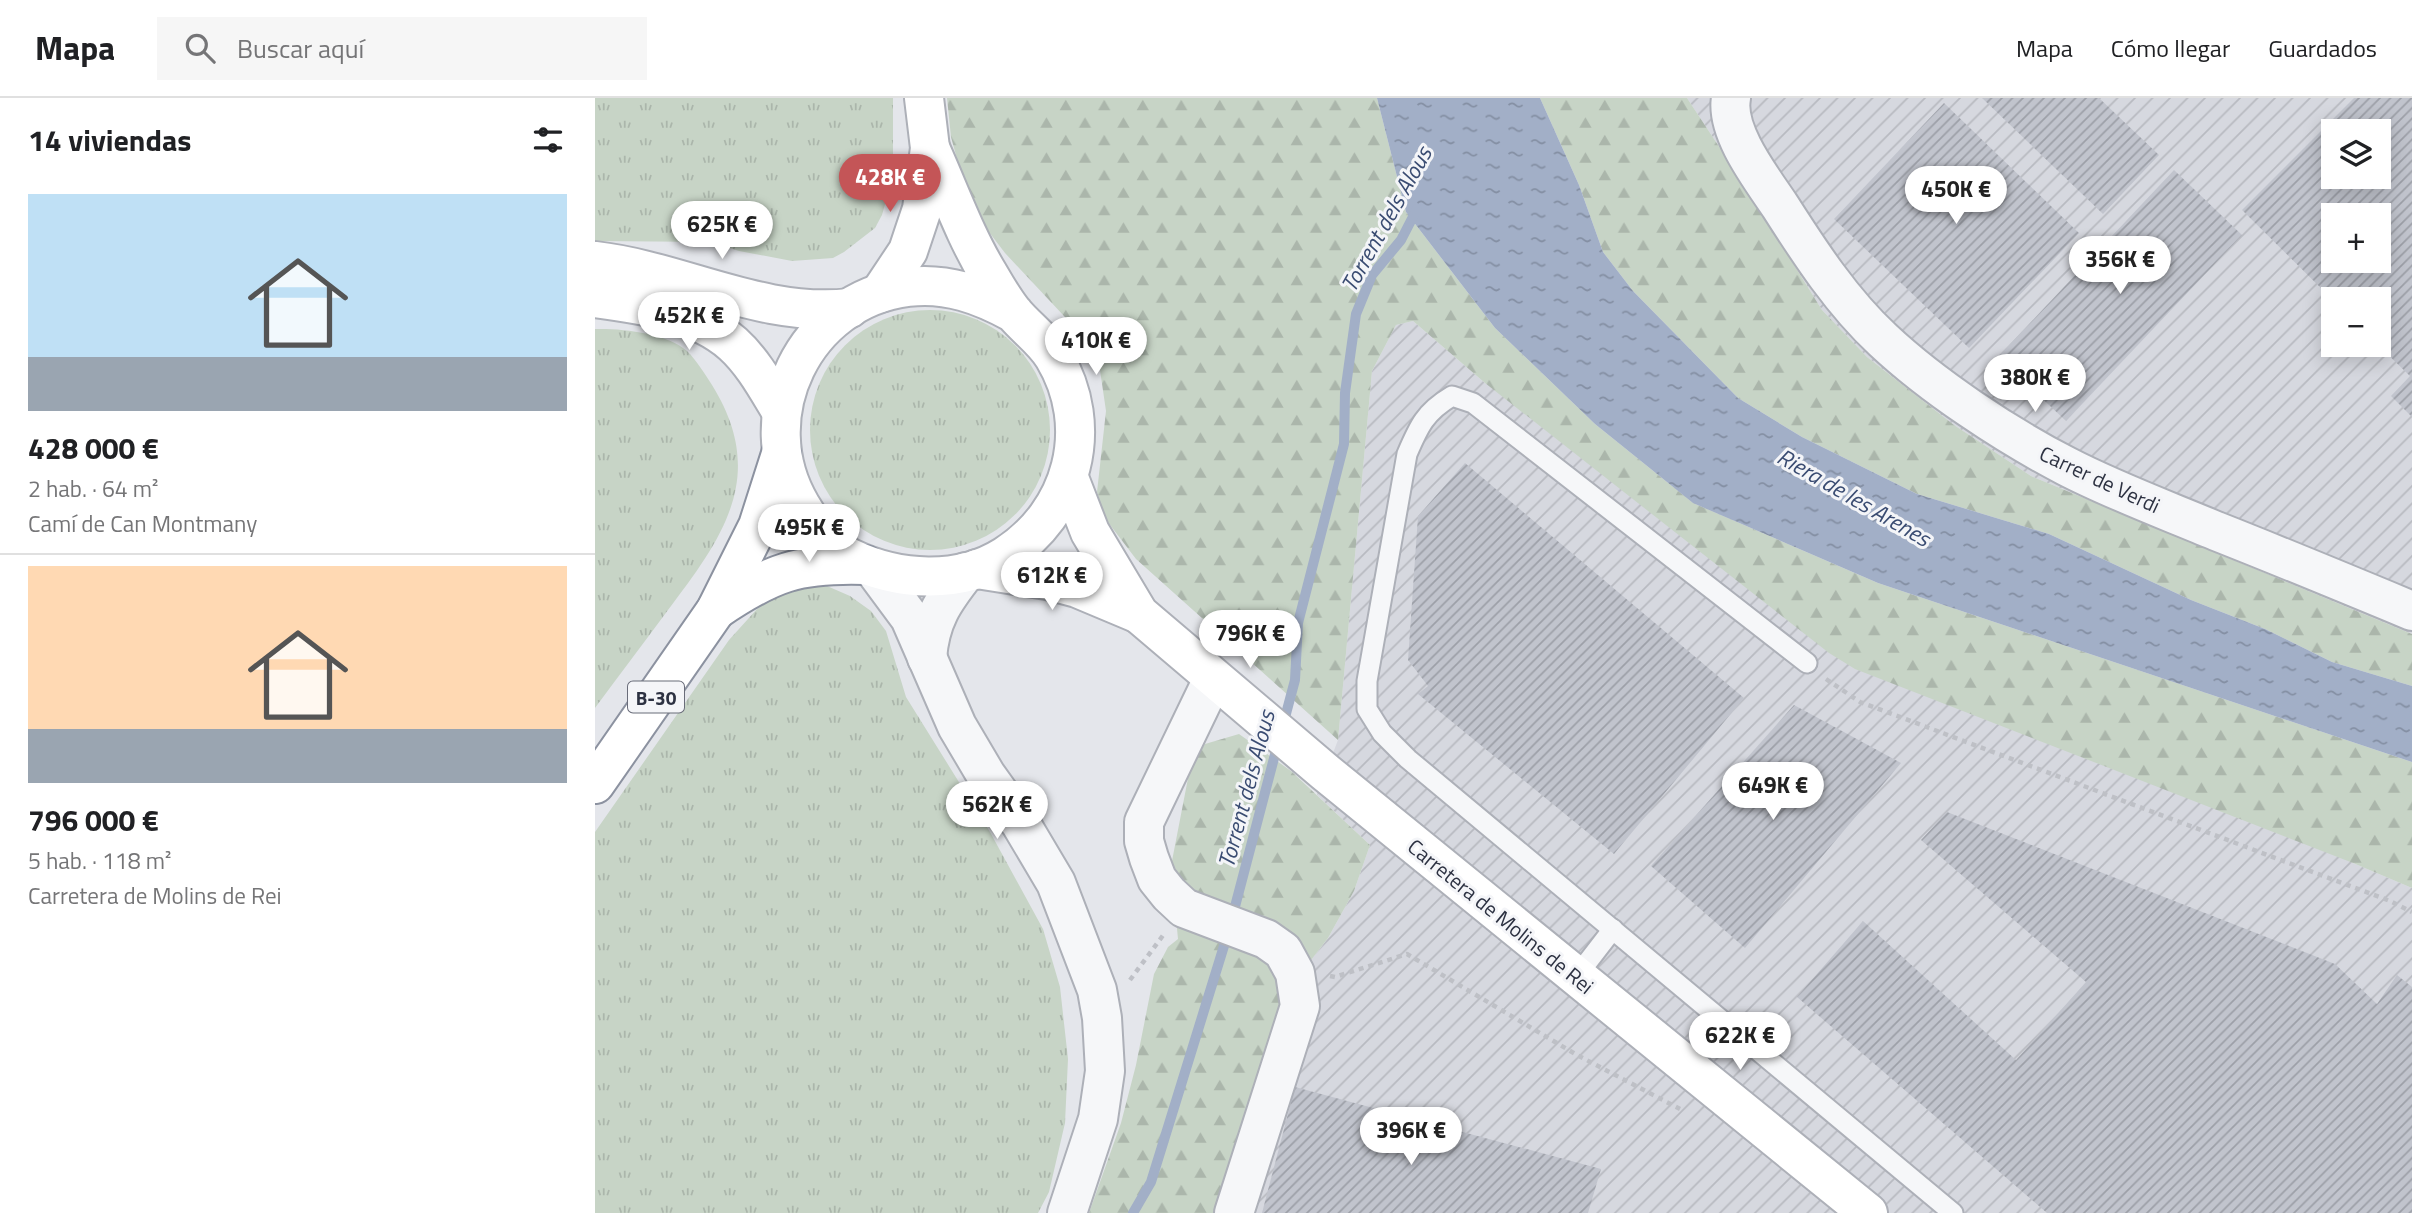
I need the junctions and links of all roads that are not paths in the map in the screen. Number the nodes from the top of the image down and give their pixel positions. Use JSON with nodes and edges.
{"nodes":[{"id":1,"x":924,"y":98,"type":"edge"},
{"id":2,"x":1731,"y":98,"type":"edge"},
{"id":3,"x":930,"y":148,"type":"junction"},
{"id":4,"x":595,"y":261,"type":"edge"},
{"id":5,"x":595,"y":299,"type":"edge"},
{"id":6,"x":865,"y":300,"type":"junction"},
{"id":7,"x":1014,"y":313,"type":"junction"},
{"id":8,"x":781,"y":411,"type":"junction"},
{"id":9,"x":781,"y":454,"type":"junction"},
{"id":10,"x":1069,"y":478,"type":"junction"},
{"id":11,"x":869,"y":566,"type":"junction"},
{"id":12,"x":971,"y":571,"type":"junction"},
{"id":13,"x":716,"y":610,"type":"junction"},
{"id":14,"x":2412,"y":611,"type":"edge"},
{"id":15,"x":1139,"y":614,"type":"junction"},
{"id":16,"x":927,"y":658,"type":"junction"},
{"id":17,"x":1807,"y":663,"type":"road end"},
{"id":18,"x":1213,"y":679,"type":"junction"},
{"id":19,"x":595,"y":784,"type":"edge"},
{"id":20,"x":1613,"y":929,"type":"junction"},
{"id":21,"x":1576,"y":977,"type":"junction"},
{"id":22,"x":1067,"y":1213,"type":"edge"},
{"id":23,"x":1234,"y":1213,"type":"edge"},
{"id":24,"x":1868,"y":1213,"type":"edge"},
{"id":25,"x":1953,"y":1213,"type":"edge"}],
"edges":[{"from":1,"to":3,"type":"main road"},
{"from":2,"to":14,"type":"street","name":"Carrer de Verdi"},
{"from":3,"to":6,"type":"main road"},
{"from":3,"to":7,"type":"main road"},
{"from":4,"to":6,"type":"main road"},
{"from":5,"to":8,"type":"main road"},
{"from":6,"to":7,"type":"main road"},
{"from":6,"to":8,"type":"main road"},
{"from":7,"to":10,"type":"main road"},
{"from":8,"to":9,"type":"main road"},
{"from":9,"to":11,"type":"main road"},
{"from":9,"to":13,"type":"main road","number":"B-30"},
{"from":10,"to":12,"type":"main road"},
{"from":10,"to":15,"type":"main road","name":"Carretera de Molins de Rei"},
{"from":11,"to":12,"type":"main road"},
{"from":11,"to":13,"type":"main road","number":"B-30"},
{"from":11,"to":16,"type":"street"},
{"from":12,"to":15,"type":"main road","name":"Carretera de Molins de Rei"},
{"from":12,"to":16,"type":"street"},
{"from":13,"to":19,"type":"main road","number":"B-30"},
{"from":15,"to":18,"type":"main road","name":"Carretera de Molins de Rei"},
{"from":16,"to":22,"type":"street"},
{"from":17,"to":20,"type":"lane"},
{"from":18,"to":21,"type":"main road","name":"Carretera de Molins de Rei"},
{"from":18,"to":23,"type":"street"},
{"from":20,"to":21,"type":"lane"},
{"from":20,"to":25,"type":"lane"},
{"from":21,"to":24,"type":"main road","name":"Carretera de Molins de Rei"}]}
